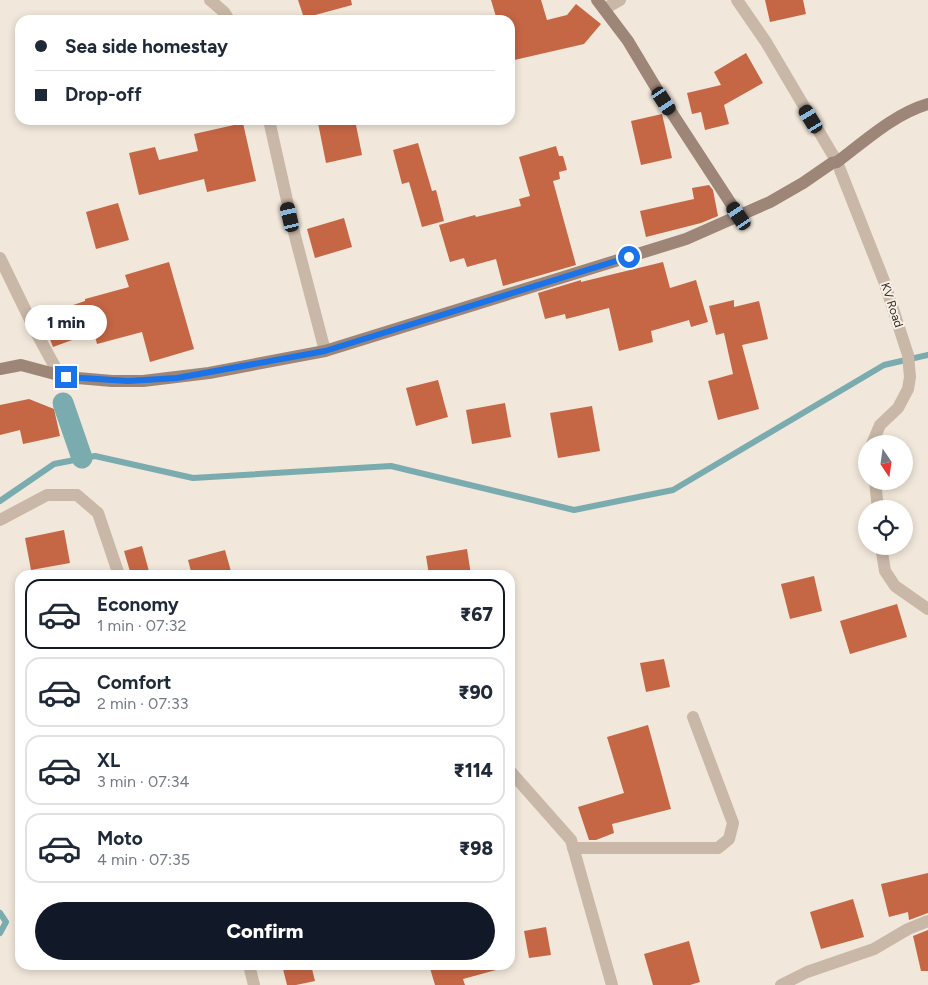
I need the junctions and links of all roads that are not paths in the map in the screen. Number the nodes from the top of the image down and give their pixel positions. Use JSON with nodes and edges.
{"nodes":[{"id":1,"x":210,"y":0,"type":"edge"},
{"id":2,"x":620,"y":0,"type":"edge"},
{"id":3,"x":737,"y":0,"type":"edge"},
{"id":4,"x":601,"y":5,"type":"edge"},
{"id":5,"x":226,"y":15,"type":"edge"},
{"id":6,"x":926,"y":104,"type":"edge"},
{"id":7,"x":269,"y":125,"type":"edge"},
{"id":8,"x":837,"y":162,"type":"junction"},
{"id":9,"x":739,"y":216,"type":"junction"},
{"id":10,"x":0,"y":258,"type":"edge"},
{"id":11,"x":325,"y":351,"type":"junction"},
{"id":12,"x":0,"y":369,"type":"edge"},
{"id":13,"x":60,"y":376,"type":"junction"},
{"id":14,"x":876,"y":435,"type":"edge"},
{"id":15,"x":0,"y":520,"type":"edge"},
{"id":16,"x":882,"y":555,"type":"edge"},
{"id":17,"x":117,"y":570,"type":"edge"},
{"id":18,"x":928,"y":610,"type":"edge"},
{"id":19,"x":693,"y":717,"type":"dead end"},
{"id":20,"x":515,"y":777,"type":"edge"},
{"id":21,"x":573,"y":848,"type":"junction"},
{"id":22,"x":928,"y":921,"type":"edge"},
{"id":23,"x":250,"y":970,"type":"edge"},
{"id":24,"x":254,"y":985,"type":"edge"},
{"id":25,"x":612,"y":985,"type":"edge"},
{"id":26,"x":780,"y":985,"type":"edge"}],
"edges":[{"from":1,"to":5,"type":"street"},
{"from":2,"to":4,"type":"street"},
{"from":3,"to":8,"type":"street","name":"KV Road"},
{"from":4,"to":9,"type":"street"},
{"from":6,"to":8,"type":"street"},
{"from":7,"to":11,"type":"street"},
{"from":8,"to":9,"type":"street"},
{"from":8,"to":14,"type":"street","name":"KV Road"},
{"from":9,"to":11,"type":"street"},
{"from":10,"to":13,"type":"street"},
{"from":11,"to":13,"type":"street"},
{"from":12,"to":13,"type":"street"},
{"from":15,"to":17,"type":"street"},
{"from":16,"to":18,"type":"street"},
{"from":19,"to":21,"type":"street"},
{"from":20,"to":21,"type":"street"},
{"from":21,"to":25,"type":"street"},
{"from":22,"to":26,"type":"street"},
{"from":23,"to":24,"type":"street"}]}
